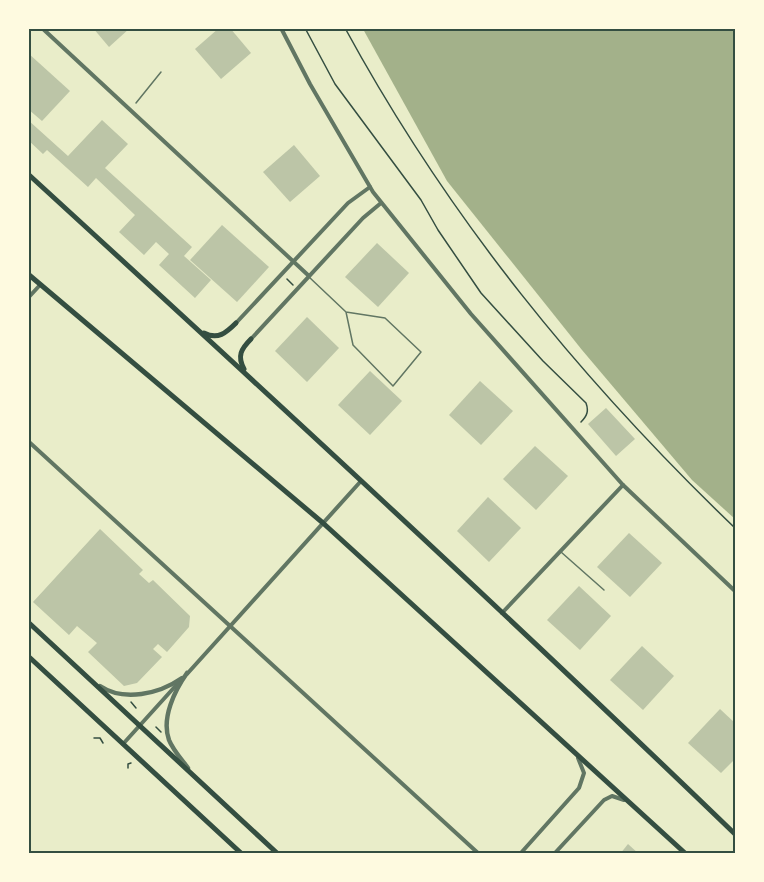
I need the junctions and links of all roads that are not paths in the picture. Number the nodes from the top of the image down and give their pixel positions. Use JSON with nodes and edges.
{"nodes":[{"id":1,"x":42,"y":28,"type":"edge"},
{"id":2,"x":281,"y":28,"type":"edge"},
{"id":3,"x":161,"y":72,"type":"dead end"},
{"id":4,"x":135,"y":103,"type":"dead end"},
{"id":5,"x":28,"y":174,"type":"edge"},
{"id":6,"x":370,"y":187,"type":"junction"},
{"id":7,"x":382,"y":203,"type":"junction"},
{"id":8,"x":292,"y":261,"type":"junction"},
{"id":9,"x":28,"y":274,"type":"edge"},
{"id":10,"x":309,"y":276,"type":"junction"},
{"id":11,"x":40,"y":285,"type":"junction"},
{"id":12,"x":28,"y":298,"type":"edge"},
{"id":13,"x":346,"y":312,"type":"junction"},
{"id":14,"x":236,"y":323,"type":"joint"},
{"id":15,"x":198,"y":330,"type":"junction"},
{"id":16,"x":251,"y":339,"type":"joint"},
{"id":17,"x":251,"y":378,"type":"junction"},
{"id":18,"x":28,"y":441,"type":"edge"},
{"id":19,"x":361,"y":481,"type":"junction"},
{"id":20,"x":623,"y":485,"type":"junction"},
{"id":21,"x":323,"y":524,"type":"junction"},
{"id":22,"x":560,"y":552,"type":"junction"},
{"id":23,"x":604,"y":590,"type":"dead end"},
{"id":24,"x":735,"y":592,"type":"edge"},
{"id":25,"x":501,"y":613,"type":"junction"},
{"id":26,"x":28,"y":622,"type":"edge"},
{"id":27,"x":229,"y":627,"type":"junction"},
{"id":28,"x":28,"y":656,"type":"edge"},
{"id":29,"x":186,"y":675,"type":"junction"},
{"id":30,"x":94,"y":683,"type":"junction"},
{"id":31,"x":140,"y":725,"type":"junction"},
{"id":32,"x":123,"y":744,"type":"junction"},
{"id":33,"x":571,"y":747,"type":"junction"},
{"id":34,"x":196,"y":777,"type":"junction"},
{"id":35,"x":632,"y":804,"type":"junction"},
{"id":36,"x":735,"y":835,"type":"edge"},
{"id":37,"x":242,"y":854,"type":"edge"},
{"id":38,"x":278,"y":854,"type":"edge"},
{"id":39,"x":479,"y":854,"type":"edge"},
{"id":40,"x":520,"y":854,"type":"edge"},
{"id":41,"x":554,"y":854,"type":"edge"},
{"id":42,"x":686,"y":854,"type":"edge"}],
"edges":[{"from":1,"to":8,"type":"street"},
{"from":2,"to":6,"type":"street"},
{"from":3,"to":4,"type":"lane"},
{"from":5,"to":15,"type":"main road"},
{"from":6,"to":7,"type":"street"},
{"from":6,"to":8,"type":"street"},
{"from":7,"to":10,"type":"street"},
{"from":7,"to":20,"type":"street"},
{"from":8,"to":10,"type":"street"},
{"from":8,"to":14,"type":"street"},
{"from":9,"to":11,"type":"main road"},
{"from":10,"to":13,"type":"lane"},
{"from":10,"to":16,"type":"street"},
{"from":11,"to":12,"type":"street"},
{"from":11,"to":21,"type":"main road"},
{"from":13,"to":13,"type":"lane"},
{"from":14,"to":15,"type":"main road"},
{"from":15,"to":17,"type":"main road"},
{"from":16,"to":17,"type":"main road"},
{"from":17,"to":19,"type":"main road"},
{"from":18,"to":27,"type":"street"},
{"from":19,"to":21,"type":"street"},
{"from":19,"to":25,"type":"main road"},
{"from":20,"to":22,"type":"street"},
{"from":20,"to":24,"type":"street"},
{"from":21,"to":27,"type":"street"},
{"from":21,"to":33,"type":"main road"},
{"from":22,"to":23,"type":"lane"},
{"from":22,"to":25,"type":"street"},
{"from":25,"to":36,"type":"main road"},
{"from":26,"to":30,"type":"main road"},
{"from":27,"to":29,"type":"street"},
{"from":27,"to":39,"type":"street"},
{"from":28,"to":32,"type":"main road"},
{"from":29,"to":30,"type":"street"},
{"from":29,"to":31,"type":"street"},
{"from":29,"to":34,"type":"street"},
{"from":30,"to":31,"type":"main road"},
{"from":31,"to":32,"type":"street"},
{"from":31,"to":34,"type":"main road"},
{"from":32,"to":37,"type":"main road"},
{"from":33,"to":35,"type":"main road"},
{"from":33,"to":40,"type":"street"},
{"from":34,"to":38,"type":"main road"},
{"from":35,"to":41,"type":"street"},
{"from":35,"to":42,"type":"main road"}]}
